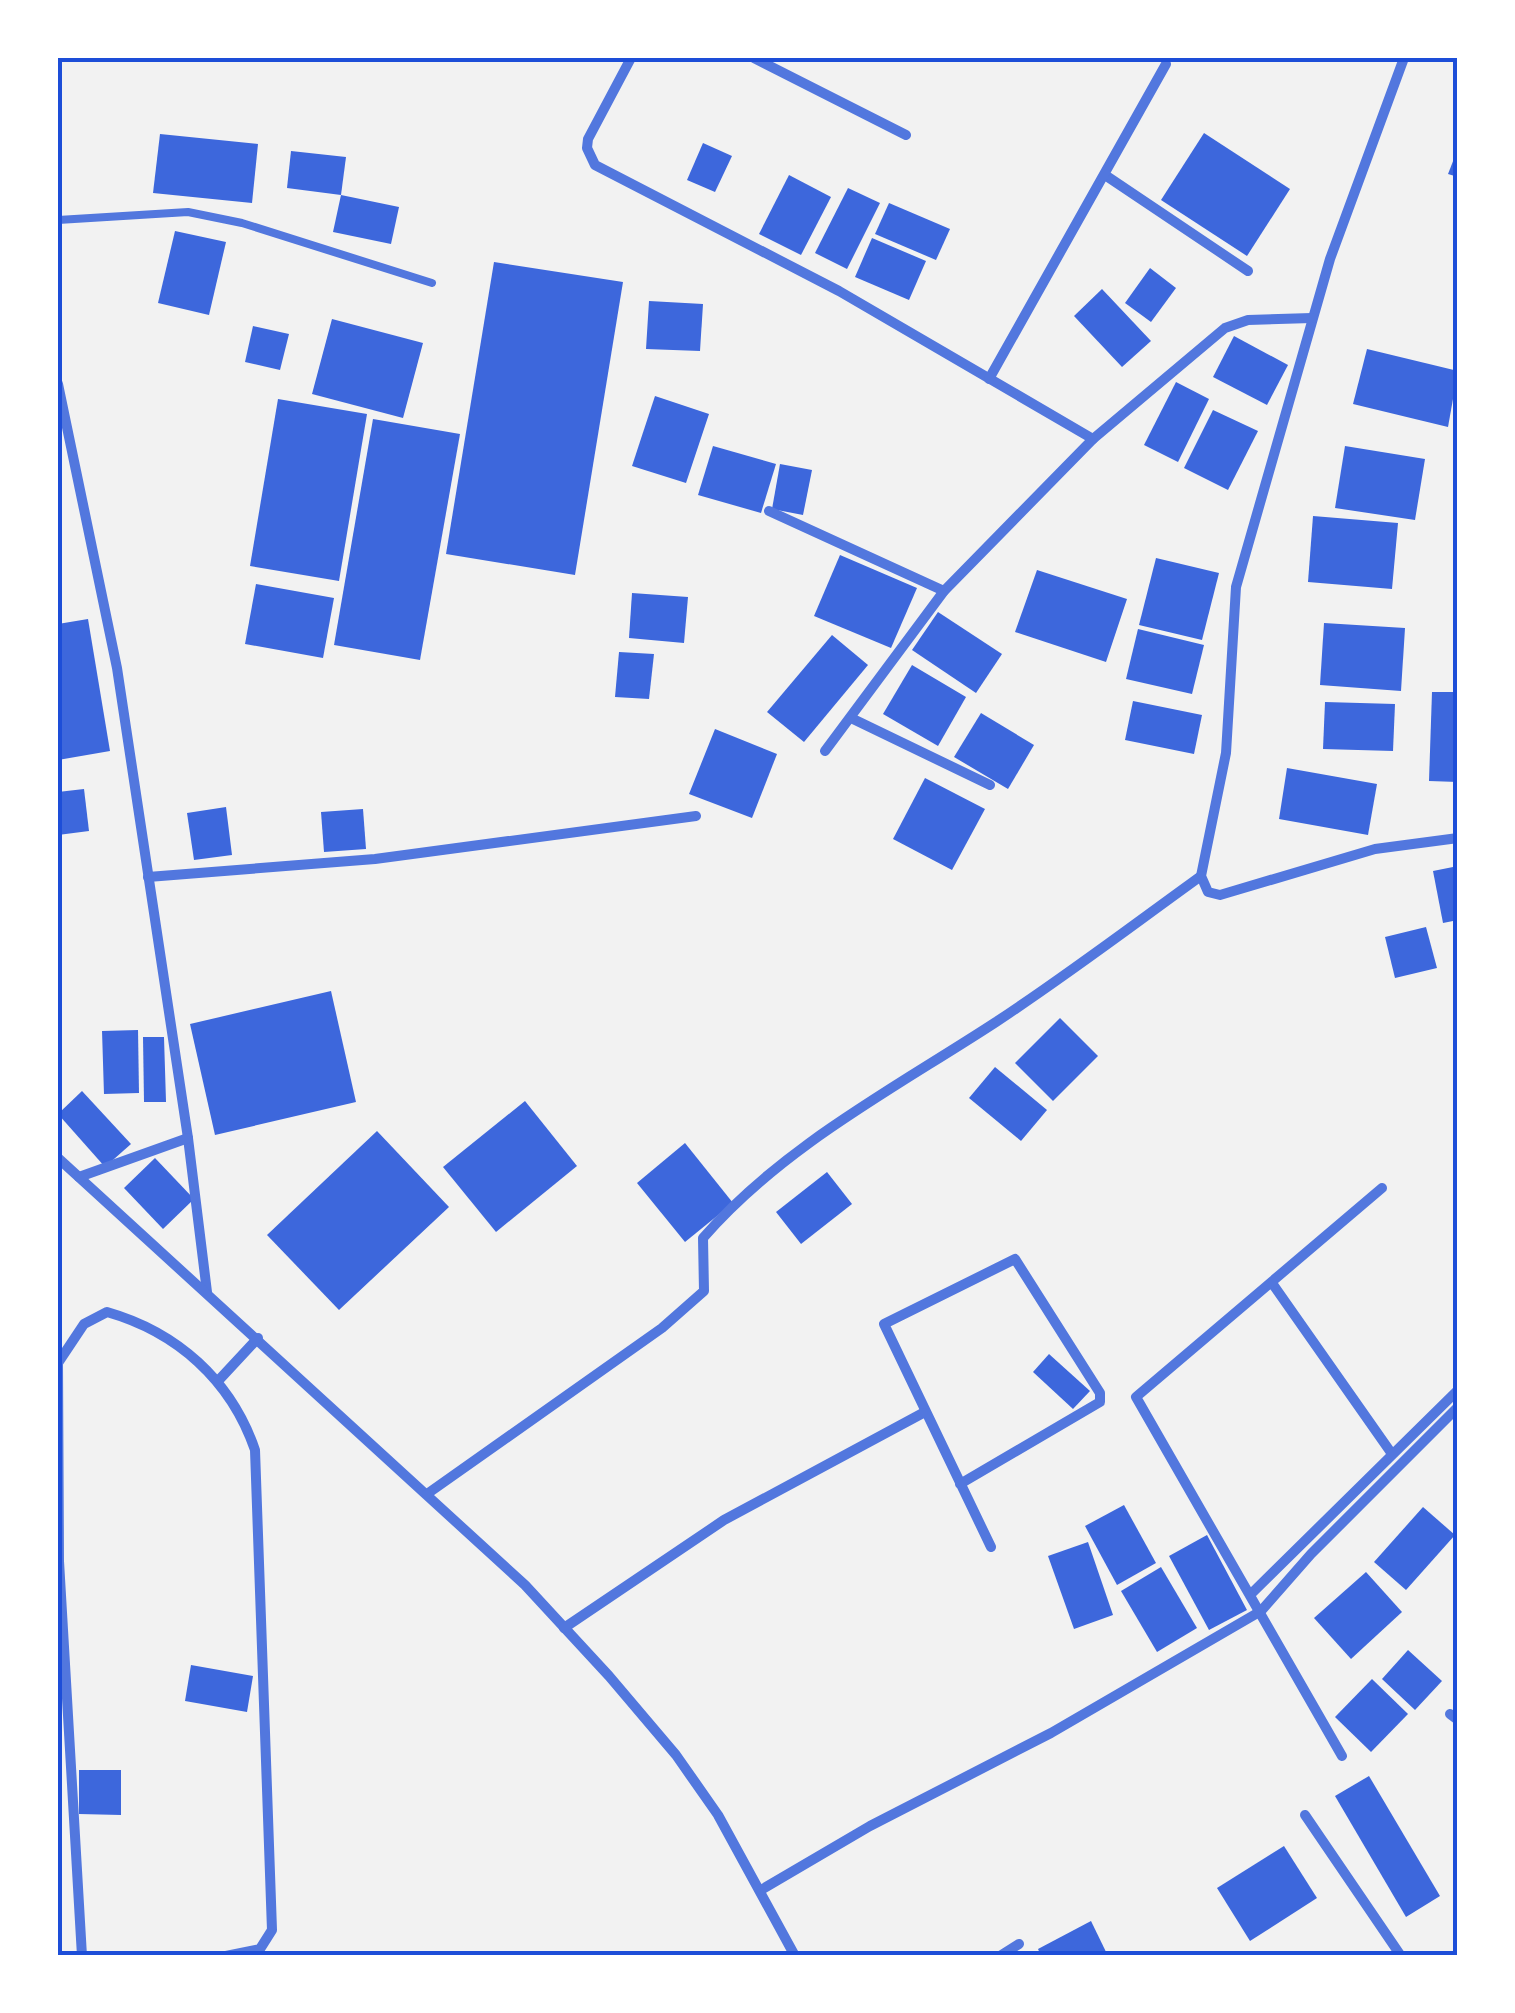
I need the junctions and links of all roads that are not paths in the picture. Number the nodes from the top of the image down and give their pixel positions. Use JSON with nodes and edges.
{"nodes":[{"id":1,"x":631,"y":58,"type":"edge"},
{"id":2,"x":754,"y":58,"type":"edge"},
{"id":3,"x":1404,"y":58,"type":"edge"},
{"id":4,"x":1166,"y":64,"type":"dead end"},
{"id":5,"x":906,"y":135,"type":"dead end"},
{"id":6,"x":1105,"y":175,"type":"junction"},
{"id":7,"x":58,"y":220,"type":"edge"},
{"id":8,"x":1248,"y":270,"type":"dead end"},
{"id":9,"x":432,"y":284,"type":"dead end"},
{"id":10,"x":1312,"y":318,"type":"junction"},
{"id":11,"x":988,"y":379,"type":"junction"},
{"id":12,"x":58,"y":384,"type":"edge"},
{"id":13,"x":1093,"y":439,"type":"junction"},
{"id":14,"x":770,"y":511,"type":"dead end"},
{"id":15,"x":944,"y":591,"type":"junction"},
{"id":16,"x":851,"y":718,"type":"junction"},
{"id":17,"x":826,"y":751,"type":"dead end"},
{"id":18,"x":990,"y":785,"type":"dead end"},
{"id":19,"x":696,"y":816,"type":"dead end"},
{"id":20,"x":1458,"y":838,"type":"edge"},
{"id":21,"x":1201,"y":876,"type":"junction"},
{"id":22,"x":148,"y":877,"type":"junction"},
{"id":23,"x":188,"y":1138,"type":"junction"},
{"id":24,"x":58,"y":1158,"type":"edge"},
{"id":25,"x":79,"y":1177,"type":"junction"},
{"id":26,"x":1382,"y":1188,"type":"dead end"},
{"id":27,"x":1272,"y":1283,"type":"junction"},
{"id":28,"x":207,"y":1292,"type":"junction"},
{"id":29,"x":258,"y":1338,"type":"junction"},
{"id":30,"x":218,"y":1380,"type":"junction"},
{"id":31,"x":1458,"y":1390,"type":"edge"},
{"id":32,"x":1458,"y":1407,"type":"edge"},
{"id":33,"x":923,"y":1413,"type":"junction"},
{"id":34,"x":1392,"y":1454,"type":"junction"},
{"id":35,"x":960,"y":1484,"type":"junction"},
{"id":36,"x":427,"y":1494,"type":"junction"},
{"id":37,"x":991,"y":1547,"type":"dead end"},
{"id":38,"x":1251,"y":1594,"type":"junction"},
{"id":39,"x":1262,"y":1611,"type":"junction"},
{"id":40,"x":564,"y":1628,"type":"junction"},
{"id":41,"x":1342,"y":1756,"type":"dead end"},
{"id":42,"x":1304,"y":1814,"type":"dead end"},
{"id":43,"x":761,"y":1890,"type":"junction"},
{"id":44,"x":1019,"y":1944,"type":"dead end"},
{"id":45,"x":82,"y":1956,"type":"edge"},
{"id":46,"x":226,"y":1956,"type":"edge"},
{"id":47,"x":795,"y":1956,"type":"edge"},
{"id":48,"x":1000,"y":1956,"type":"edge"},
{"id":49,"x":1401,"y":1956,"type":"edge"}],
"edges":[{"from":1,"to":11,"type":"street"},
{"from":2,"to":5,"type":"street"},
{"from":3,"to":10,"type":"street"},
{"from":4,"to":6,"type":"street"},
{"from":6,"to":8,"type":"street"},
{"from":6,"to":11,"type":"street"},
{"from":7,"to":9,"type":"lane"},
{"from":10,"to":13,"type":"street"},
{"from":10,"to":21,"type":"street"},
{"from":11,"to":13,"type":"street"},
{"from":12,"to":22,"type":"street"},
{"from":13,"to":15,"type":"street"},
{"from":14,"to":15,"type":"street"},
{"from":15,"to":16,"type":"street"},
{"from":16,"to":17,"type":"street"},
{"from":16,"to":18,"type":"street"},
{"from":19,"to":22,"type":"street"},
{"from":20,"to":21,"type":"street"},
{"from":21,"to":36,"type":"street"},
{"from":22,"to":23,"type":"street"},
{"from":23,"to":25,"type":"street"},
{"from":23,"to":28,"type":"street"},
{"from":24,"to":25,"type":"street"},
{"from":25,"to":28,"type":"street"},
{"from":26,"to":27,"type":"street"},
{"from":27,"to":34,"type":"street"},
{"from":27,"to":38,"type":"street"},
{"from":28,"to":29,"type":"street"},
{"from":29,"to":30,"type":"street"},
{"from":29,"to":36,"type":"street"},
{"from":30,"to":45,"type":"street"},
{"from":30,"to":46,"type":"street"},
{"from":31,"to":34,"type":"street"},
{"from":32,"to":39,"type":"street"},
{"from":33,"to":35,"type":"street"},
{"from":33,"to":35,"type":"street"},
{"from":33,"to":40,"type":"street"},
{"from":34,"to":38,"type":"street"},
{"from":35,"to":37,"type":"street"},
{"from":36,"to":40,"type":"street"},
{"from":38,"to":39,"type":"street"},
{"from":39,"to":41,"type":"street"},
{"from":39,"to":43,"type":"street"},
{"from":40,"to":43,"type":"street"},
{"from":42,"to":49,"type":"street"},
{"from":43,"to":47,"type":"street"},
{"from":44,"to":48,"type":"street"}]}
